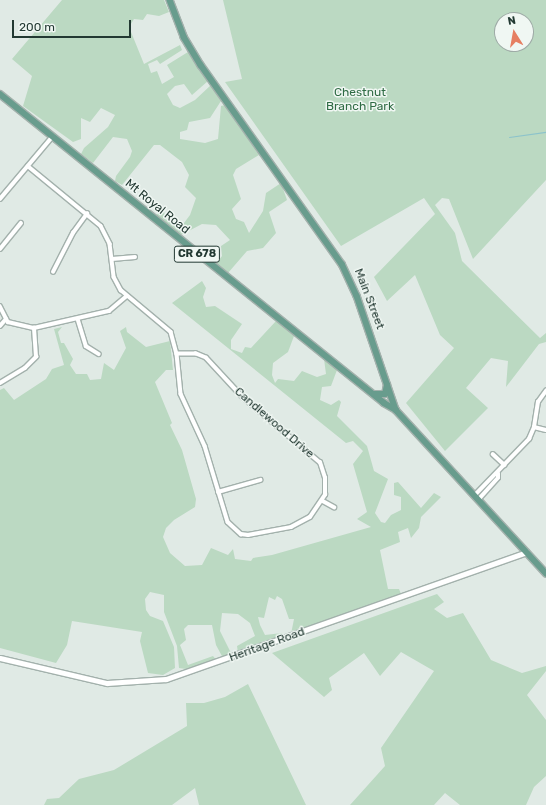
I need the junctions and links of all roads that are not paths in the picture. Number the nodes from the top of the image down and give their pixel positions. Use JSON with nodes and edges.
{"nodes":[{"id":1,"x":170,"y":0,"type":"edge"},
{"id":2,"x":0,"y":94,"type":"edge"},
{"id":3,"x":53,"y":136,"type":"junction"},
{"id":4,"x":28,"y":166,"type":"junction"},
{"id":5,"x":0,"y":199,"type":"edge"},
{"id":6,"x":87,"y":214,"type":"junction"},
{"id":7,"x":21,"y":223,"type":"dead end"},
{"id":8,"x":0,"y":248,"type":"edge"},
{"id":9,"x":135,"y":257,"type":"dead end"},
{"id":10,"x":112,"y":259,"type":"junction"},
{"id":11,"x":53,"y":272,"type":"dead end"},
{"id":12,"x":127,"y":296,"type":"junction"},
{"id":13,"x":0,"y":306,"type":"edge"},
{"id":14,"x":6,"y":319,"type":"junction"},
{"id":15,"x":78,"y":319,"type":"junction"},
{"id":16,"x":0,"y":326,"type":"edge"},
{"id":17,"x":34,"y":328,"type":"junction"},
{"id":18,"x":99,"y":354,"type":"dead end"},
{"id":19,"x":177,"y":354,"type":"junction"},
{"id":20,"x":385,"y":375,"type":"junction"},
{"id":21,"x":0,"y":383,"type":"edge"},
{"id":22,"x":546,"y":391,"type":"edge"},
{"id":23,"x":370,"y":392,"type":"junction"},
{"id":24,"x":396,"y":410,"type":"junction"},
{"id":25,"x":534,"y":427,"type":"junction"},
{"id":26,"x":546,"y":430,"type":"edge"},
{"id":27,"x":493,"y":454,"type":"dead end"},
{"id":28,"x":505,"y":466,"type":"junction"},
{"id":29,"x":260,"y":480,"type":"dead end"},
{"id":30,"x":218,"y":492,"type":"junction"},
{"id":31,"x":477,"y":497,"type":"junction"},
{"id":32,"x":323,"y":502,"type":"junction"},
{"id":33,"x":334,"y":508,"type":"dead end"},
{"id":34,"x":526,"y":552,"type":"junction"},
{"id":35,"x":546,"y":573,"type":"edge"},
{"id":36,"x":0,"y":658,"type":"edge"}],
"edges":[{"from":1,"to":20,"type":"main road","name":"Main Street"},
{"from":2,"to":3,"type":"main road","name":"Mt Royal Road","number":"CR 678"},
{"from":3,"to":4,"type":"street"},
{"from":3,"to":23,"type":"main road","name":"Mt Royal Road","number":"CR 678"},
{"from":4,"to":5,"type":"street"},
{"from":4,"to":6,"type":"street"},
{"from":6,"to":10,"type":"street"},
{"from":6,"to":11,"type":"street"},
{"from":7,"to":8,"type":"street"},
{"from":9,"to":10,"type":"street"},
{"from":10,"to":12,"type":"street"},
{"from":12,"to":15,"type":"street"},
{"from":12,"to":19,"type":"street"},
{"from":13,"to":14,"type":"street"},
{"from":14,"to":16,"type":"street"},
{"from":14,"to":17,"type":"street"},
{"from":15,"to":17,"type":"street"},
{"from":15,"to":18,"type":"street"},
{"from":17,"to":21,"type":"street"},
{"from":19,"to":30,"type":"street"},
{"from":19,"to":32,"type":"street","name":"Candlewood Drive"},
{"from":20,"to":23,"type":"main road"},
{"from":20,"to":24,"type":"main road","name":"Main Street"},
{"from":22,"to":25,"type":"street"},
{"from":23,"to":24,"type":"main road","name":"Mt Royal Road","number":"CR 678"},
{"from":24,"to":31,"type":"main road","name":"Main Street"},
{"from":25,"to":26,"type":"street"},
{"from":25,"to":28,"type":"street"},
{"from":27,"to":28,"type":"street"},
{"from":28,"to":31,"type":"street"},
{"from":29,"to":30,"type":"street"},
{"from":30,"to":32,"type":"street"},
{"from":31,"to":34,"type":"main road","name":"Main Street"},
{"from":32,"to":33,"type":"street"},
{"from":34,"to":35,"type":"main road","name":"Main Street"},
{"from":34,"to":36,"type":"street","name":"Heritage Road"}]}
